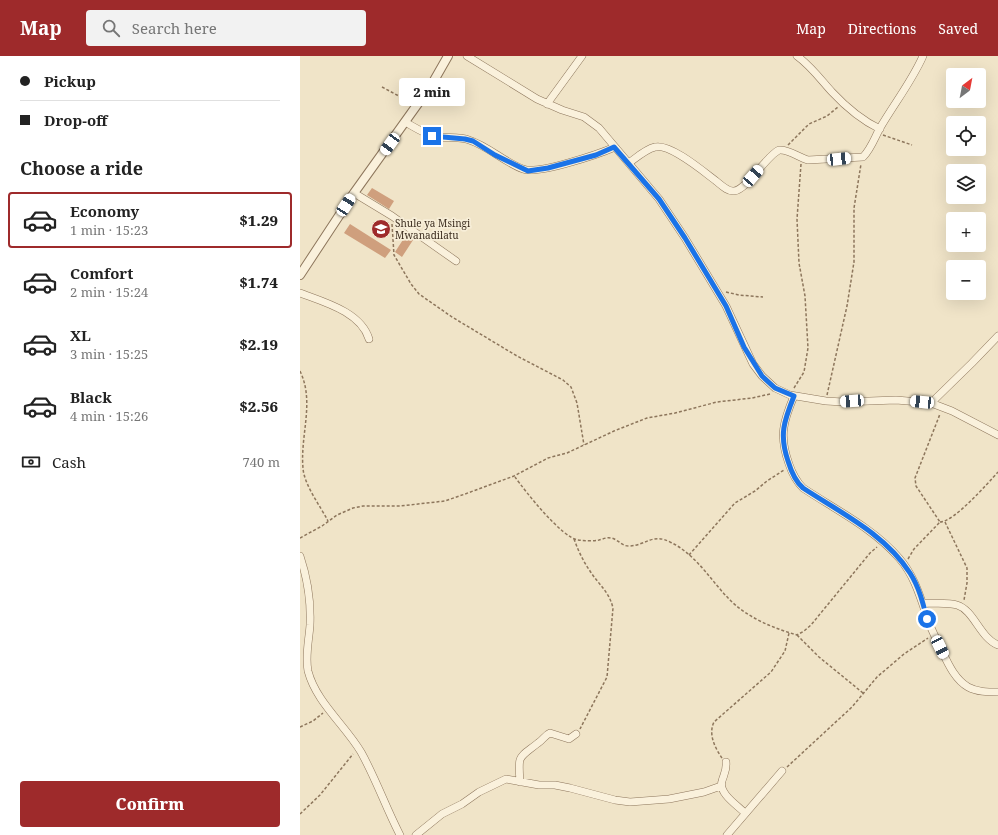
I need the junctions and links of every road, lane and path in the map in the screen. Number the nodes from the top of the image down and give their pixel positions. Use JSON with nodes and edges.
{"nodes":[{"id":1,"x":448,"y":56,"type":"edge"},
{"id":2,"x":467,"y":56,"type":"edge"},
{"id":3,"x":582,"y":56,"type":"edge"},
{"id":4,"x":797,"y":56,"type":"edge"},
{"id":5,"x":923,"y":56,"type":"edge"},
{"id":6,"x":382,"y":87,"type":"dead end"},
{"id":7,"x":843,"y":103,"type":"junction"},
{"id":8,"x":547,"y":104,"type":"junction"},
{"id":9,"x":417,"y":106,"type":"junction"},
{"id":10,"x":405,"y":122,"type":"junction"},
{"id":11,"x":879,"y":131,"type":"junction"},
{"id":12,"x":912,"y":145,"type":"dead end"},
{"id":13,"x":614,"y":147,"type":"junction"},
{"id":14,"x":784,"y":150,"type":"junction"},
{"id":15,"x":863,"y":157,"type":"junction"},
{"id":16,"x":801,"y":158,"type":"junction"},
{"id":17,"x":629,"y":163,"type":"junction"},
{"id":18,"x":354,"y":193,"type":"junction"},
{"id":19,"x":392,"y":216,"type":"junction"},
{"id":20,"x":456,"y":261,"type":"dead end"},
{"id":21,"x":300,"y":275,"type":"edge"},
{"id":22,"x":715,"y":289,"type":"junction"},
{"id":23,"x":300,"y":293,"type":"edge"},
{"id":24,"x":762,"y":297,"type":"dead end"},
{"id":25,"x":998,"y":336,"type":"edge"},
{"id":26,"x":369,"y":339,"type":"dead end"},
{"id":27,"x":300,"y":371,"type":"edge"},
{"id":28,"x":781,"y":391,"type":"junction"},
{"id":29,"x":792,"y":395,"type":"junction"},
{"id":30,"x":826,"y":401,"type":"junction"},
{"id":31,"x":930,"y":403,"type":"junction"},
{"id":32,"x":942,"y":407,"type":"junction"},
{"id":33,"x":998,"y":435,"type":"edge"},
{"id":34,"x":584,"y":445,"type":"junction"},
{"id":35,"x":790,"y":466,"type":"junction"},
{"id":36,"x":998,"y":472,"type":"edge"},
{"id":37,"x":514,"y":476,"type":"junction"},
{"id":38,"x":329,"y":522,"type":"junction"},
{"id":39,"x":940,"y":522,"type":"junction"},
{"id":40,"x":945,"y":522,"type":"junction"},
{"id":41,"x":300,"y":538,"type":"edge"},
{"id":42,"x":574,"y":539,"type":"junction"},
{"id":43,"x":882,"y":541,"type":"junction"},
{"id":44,"x":689,"y":555,"type":"junction"},
{"id":45,"x":300,"y":556,"type":"edge"},
{"id":46,"x":907,"y":569,"type":"junction"},
{"id":47,"x":923,"y":603,"type":"junction"},
{"id":48,"x":963,"y":608,"type":"junction"},
{"id":49,"x":789,"y":632,"type":"junction"},
{"id":50,"x":934,"y":634,"type":"junction"},
{"id":51,"x":797,"y":635,"type":"junction"},
{"id":52,"x":998,"y":646,"type":"edge"},
{"id":53,"x":998,"y":692,"type":"edge"},
{"id":54,"x":863,"y":694,"type":"junction"},
{"id":55,"x":329,"y":708,"type":"junction"},
{"id":56,"x":300,"y":727,"type":"edge"},
{"id":57,"x":576,"y":734,"type":"joint"},
{"id":58,"x":358,"y":747,"type":"junction"},
{"id":59,"x":726,"y":762,"type":"joint"},
{"id":60,"x":782,"y":771,"type":"joint"},
{"id":61,"x":520,"y":782,"type":"junction"},
{"id":62,"x":721,"y":786,"type":"junction"},
{"id":63,"x":745,"y":813,"type":"junction"},
{"id":64,"x":300,"y":814,"type":"edge"},
{"id":65,"x":400,"y":835,"type":"edge"},
{"id":66,"x":416,"y":835,"type":"edge"},
{"id":67,"x":727,"y":835,"type":"edge"}],
"edges":[{"from":1,"to":9,"type":"street"},
{"from":2,"to":8,"type":"street"},
{"from":3,"to":8,"type":"street"},
{"from":4,"to":7,"type":"street"},
{"from":5,"to":11,"type":"street"},
{"from":6,"to":9,"type":"path"},
{"from":7,"to":11,"type":"street"},
{"from":7,"to":14,"type":"path"},
{"from":8,"to":13,"type":"street"},
{"from":9,"to":10,"type":"street"},
{"from":10,"to":13,"type":"street"},
{"from":10,"to":18,"type":"street"},
{"from":11,"to":12,"type":"path"},
{"from":11,"to":15,"type":"street"},
{"from":13,"to":17,"type":"street"},
{"from":14,"to":16,"type":"street"},
{"from":14,"to":17,"type":"street"},
{"from":15,"to":16,"type":"street"},
{"from":15,"to":30,"type":"path"},
{"from":16,"to":29,"type":"path"},
{"from":17,"to":22,"type":"street"},
{"from":18,"to":19,"type":"street"},
{"from":18,"to":21,"type":"street"},
{"from":19,"to":20,"type":"street"},
{"from":19,"to":34,"type":"path"},
{"from":22,"to":24,"type":"path"},
{"from":22,"to":28,"type":"street"},
{"from":23,"to":26,"type":"street"},
{"from":25,"to":31,"type":"street"},
{"from":27,"to":38,"type":"path"},
{"from":28,"to":29,"type":"street"},
{"from":28,"to":34,"type":"path"},
{"from":29,"to":30,"type":"street"},
{"from":29,"to":35,"type":"street"},
{"from":30,"to":31,"type":"street"},
{"from":31,"to":32,"type":"street"},
{"from":32,"to":33,"type":"street"},
{"from":32,"to":39,"type":"path"},
{"from":34,"to":37,"type":"path"},
{"from":35,"to":43,"type":"street"},
{"from":35,"to":44,"type":"path"},
{"from":36,"to":40,"type":"path"},
{"from":37,"to":38,"type":"path"},
{"from":37,"to":42,"type":"path"},
{"from":38,"to":41,"type":"path"},
{"from":39,"to":40,"type":"path"},
{"from":39,"to":46,"type":"path"},
{"from":40,"to":48,"type":"path"},
{"from":42,"to":44,"type":"path"},
{"from":42,"to":57,"type":"path"},
{"from":43,"to":46,"type":"street"},
{"from":43,"to":51,"type":"path"},
{"from":44,"to":49,"type":"path"},
{"from":45,"to":55,"type":"street"},
{"from":46,"to":47,"type":"street"},
{"from":47,"to":48,"type":"street"},
{"from":47,"to":50,"type":"street"},
{"from":48,"to":52,"type":"street"},
{"from":49,"to":51,"type":"path"},
{"from":49,"to":59,"type":"path"},
{"from":50,"to":53,"type":"street"},
{"from":50,"to":54,"type":"path"},
{"from":51,"to":54,"type":"path"},
{"from":54,"to":60,"type":"path"},
{"from":55,"to":56,"type":"path"},
{"from":55,"to":58,"type":"street"},
{"from":57,"to":61,"type":"street"},
{"from":58,"to":64,"type":"path"},
{"from":58,"to":65,"type":"street"},
{"from":59,"to":62,"type":"street"},
{"from":60,"to":63,"type":"street"},
{"from":61,"to":62,"type":"street"},
{"from":61,"to":66,"type":"street"},
{"from":62,"to":63,"type":"street"},
{"from":63,"to":67,"type":"street"}]}
